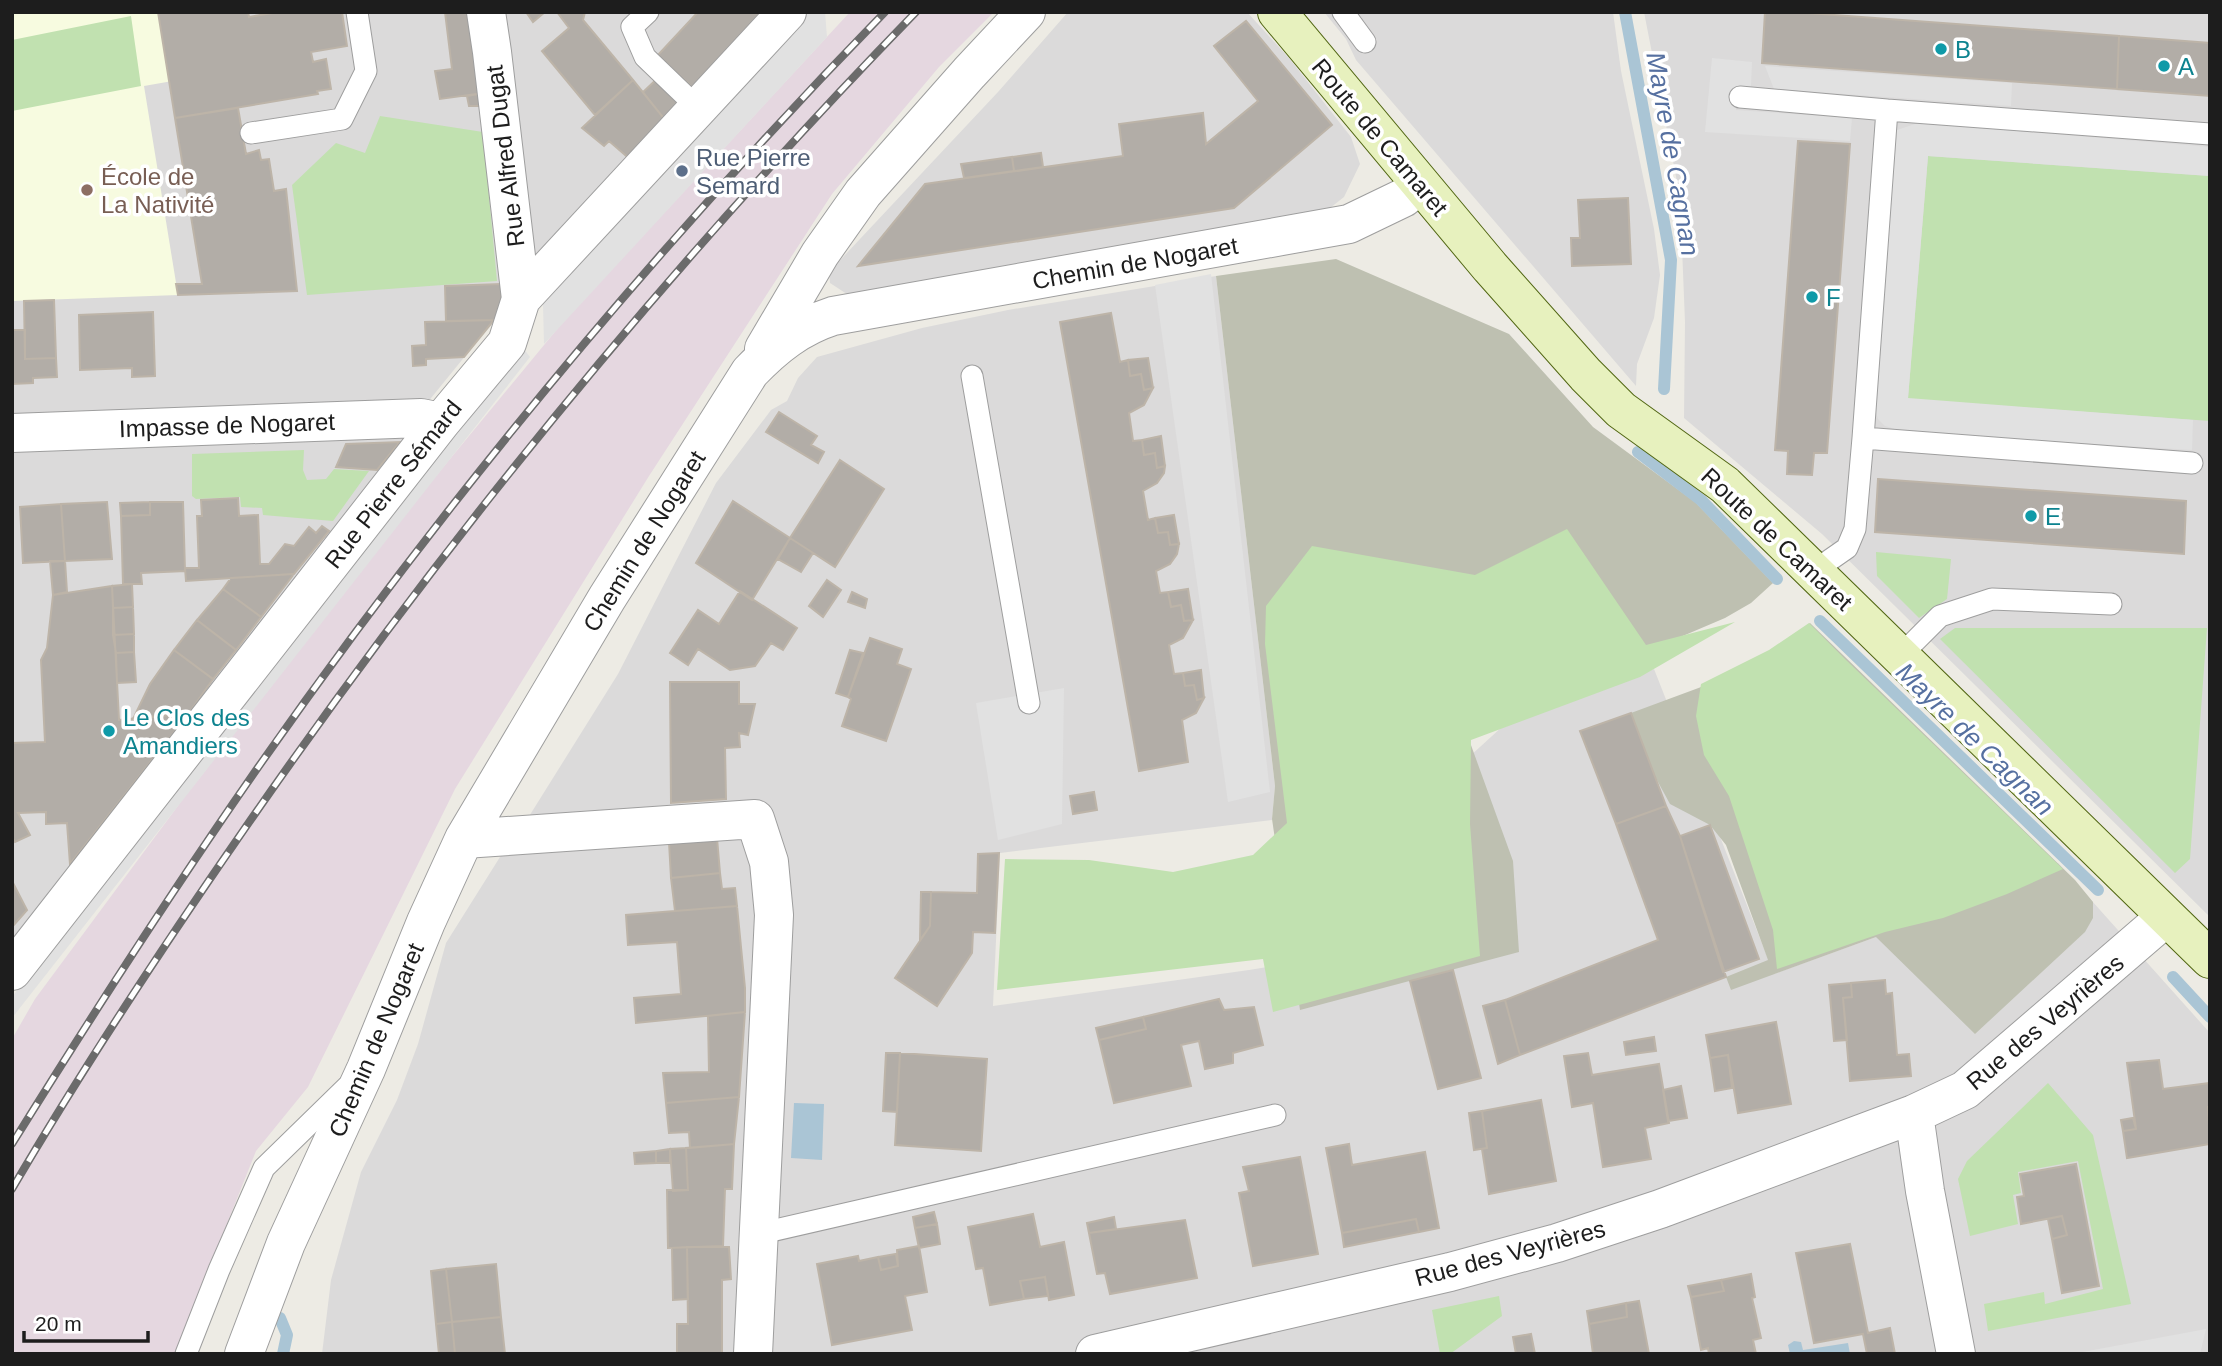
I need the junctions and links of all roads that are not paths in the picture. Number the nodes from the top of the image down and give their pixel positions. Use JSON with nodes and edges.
{"nodes":[{"id":1,"x":357,"y":12,"type":"edge"},
{"id":2,"x":486,"y":12,"type":"edge"},
{"id":3,"x":648,"y":12,"type":"edge"},
{"id":4,"x":787,"y":12,"type":"edge"},
{"id":5,"x":1026,"y":12,"type":"edge"},
{"id":6,"x":1277,"y":12,"type":"edge"},
{"id":7,"x":1343,"y":12,"type":"edge"},
{"id":8,"x":1365,"y":42,"type":"dead end"},
{"id":9,"x":1740,"y":97,"type":"dead end"},
{"id":10,"x":698,"y":108,"type":"junction"},
{"id":11,"x":1887,"y":110,"type":"junction"},
{"id":12,"x":251,"y":133,"type":"dead end"},
{"id":13,"x":2210,"y":134,"type":"edge"},
{"id":14,"x":1420,"y":185,"type":"junction"},
{"id":15,"x":522,"y":299,"type":"junction"},
{"id":16,"x":750,"y":372,"type":"junction"},
{"id":17,"x":972,"y":376,"type":"dead end"},
{"id":18,"x":441,"y":422,"type":"junction"},
{"id":19,"x":12,"y":433,"type":"edge"},
{"id":20,"x":1863,"y":438,"type":"junction"},
{"id":21,"x":2192,"y":463,"type":"dead end"},
{"id":22,"x":1814,"y":571,"type":"junction"},
{"id":23,"x":2111,"y":604,"type":"dead end"},
{"id":24,"x":1900,"y":656,"type":"junction"},
{"id":25,"x":1029,"y":703,"type":"dead end"},
{"id":26,"x":464,"y":839,"type":"junction"},
{"id":27,"x":2166,"y":917,"type":"junction"},
{"id":28,"x":2210,"y":959,"type":"edge"},
{"id":29,"x":12,"y":971,"type":"edge"},
{"id":30,"x":366,"y":1069,"type":"junction"},
{"id":31,"x":1914,"y":1114,"type":"junction"},
{"id":32,"x":1275,"y":1115,"type":"dead end"},
{"id":33,"x":758,"y":1234,"type":"junction"},
{"id":34,"x":186,"y":1354,"type":"edge"},
{"id":35,"x":244,"y":1354,"type":"edge"},
{"id":36,"x":753,"y":1354,"type":"edge"},
{"id":37,"x":1094,"y":1354,"type":"edge"},
{"id":38,"x":1956,"y":1354,"type":"edge"}],
"edges":[{"from":1,"to":12,"type":"lane"},
{"from":2,"to":15,"type":"street","name":"Rue Alfred Dugat"},
{"from":3,"to":10,"type":"lane"},
{"from":4,"to":10,"type":"street","name":"Rue Pierre Sémard"},
{"from":5,"to":16,"type":"street"},
{"from":6,"to":14,"type":"main road","name":"Route de Camaret"},
{"from":7,"to":8,"type":"lane"},
{"from":9,"to":11,"type":"lane"},
{"from":10,"to":15,"type":"street","name":"Rue Pierre Sémard"},
{"from":11,"to":13,"type":"lane"},
{"from":11,"to":20,"type":"lane"},
{"from":14,"to":16,"type":"street","name":"Chemin de Nogaret"},
{"from":14,"to":22,"type":"main road","name":"Route de Camaret"},
{"from":15,"to":18,"type":"street","name":"Rue Pierre Sémard"},
{"from":16,"to":26,"type":"street","name":"Chemin de Nogaret"},
{"from":17,"to":25,"type":"lane"},
{"from":18,"to":19,"type":"street","name":"Impasse de Nogaret"},
{"from":18,"to":29,"type":"street","name":"Rue Pierre Sémard"},
{"from":20,"to":21,"type":"lane"},
{"from":20,"to":22,"type":"lane"},
{"from":22,"to":24,"type":"main road","name":"Route de Camaret"},
{"from":23,"to":24,"type":"lane"},
{"from":24,"to":27,"type":"main road","name":"Route de Camaret"},
{"from":26,"to":30,"type":"street","name":"Chemin de Nogaret"},
{"from":26,"to":33,"type":"street"},
{"from":27,"to":28,"type":"main road","name":"Route de Camaret"},
{"from":27,"to":31,"type":"street","name":"Rue des Veyrières"},
{"from":30,"to":34,"type":"lane"},
{"from":30,"to":35,"type":"street","name":"Chemin de Nogaret"},
{"from":31,"to":37,"type":"street","name":"Rue des Veyrières"},
{"from":31,"to":38,"type":"street"},
{"from":32,"to":33,"type":"lane"},
{"from":33,"to":36,"type":"street"}]}
